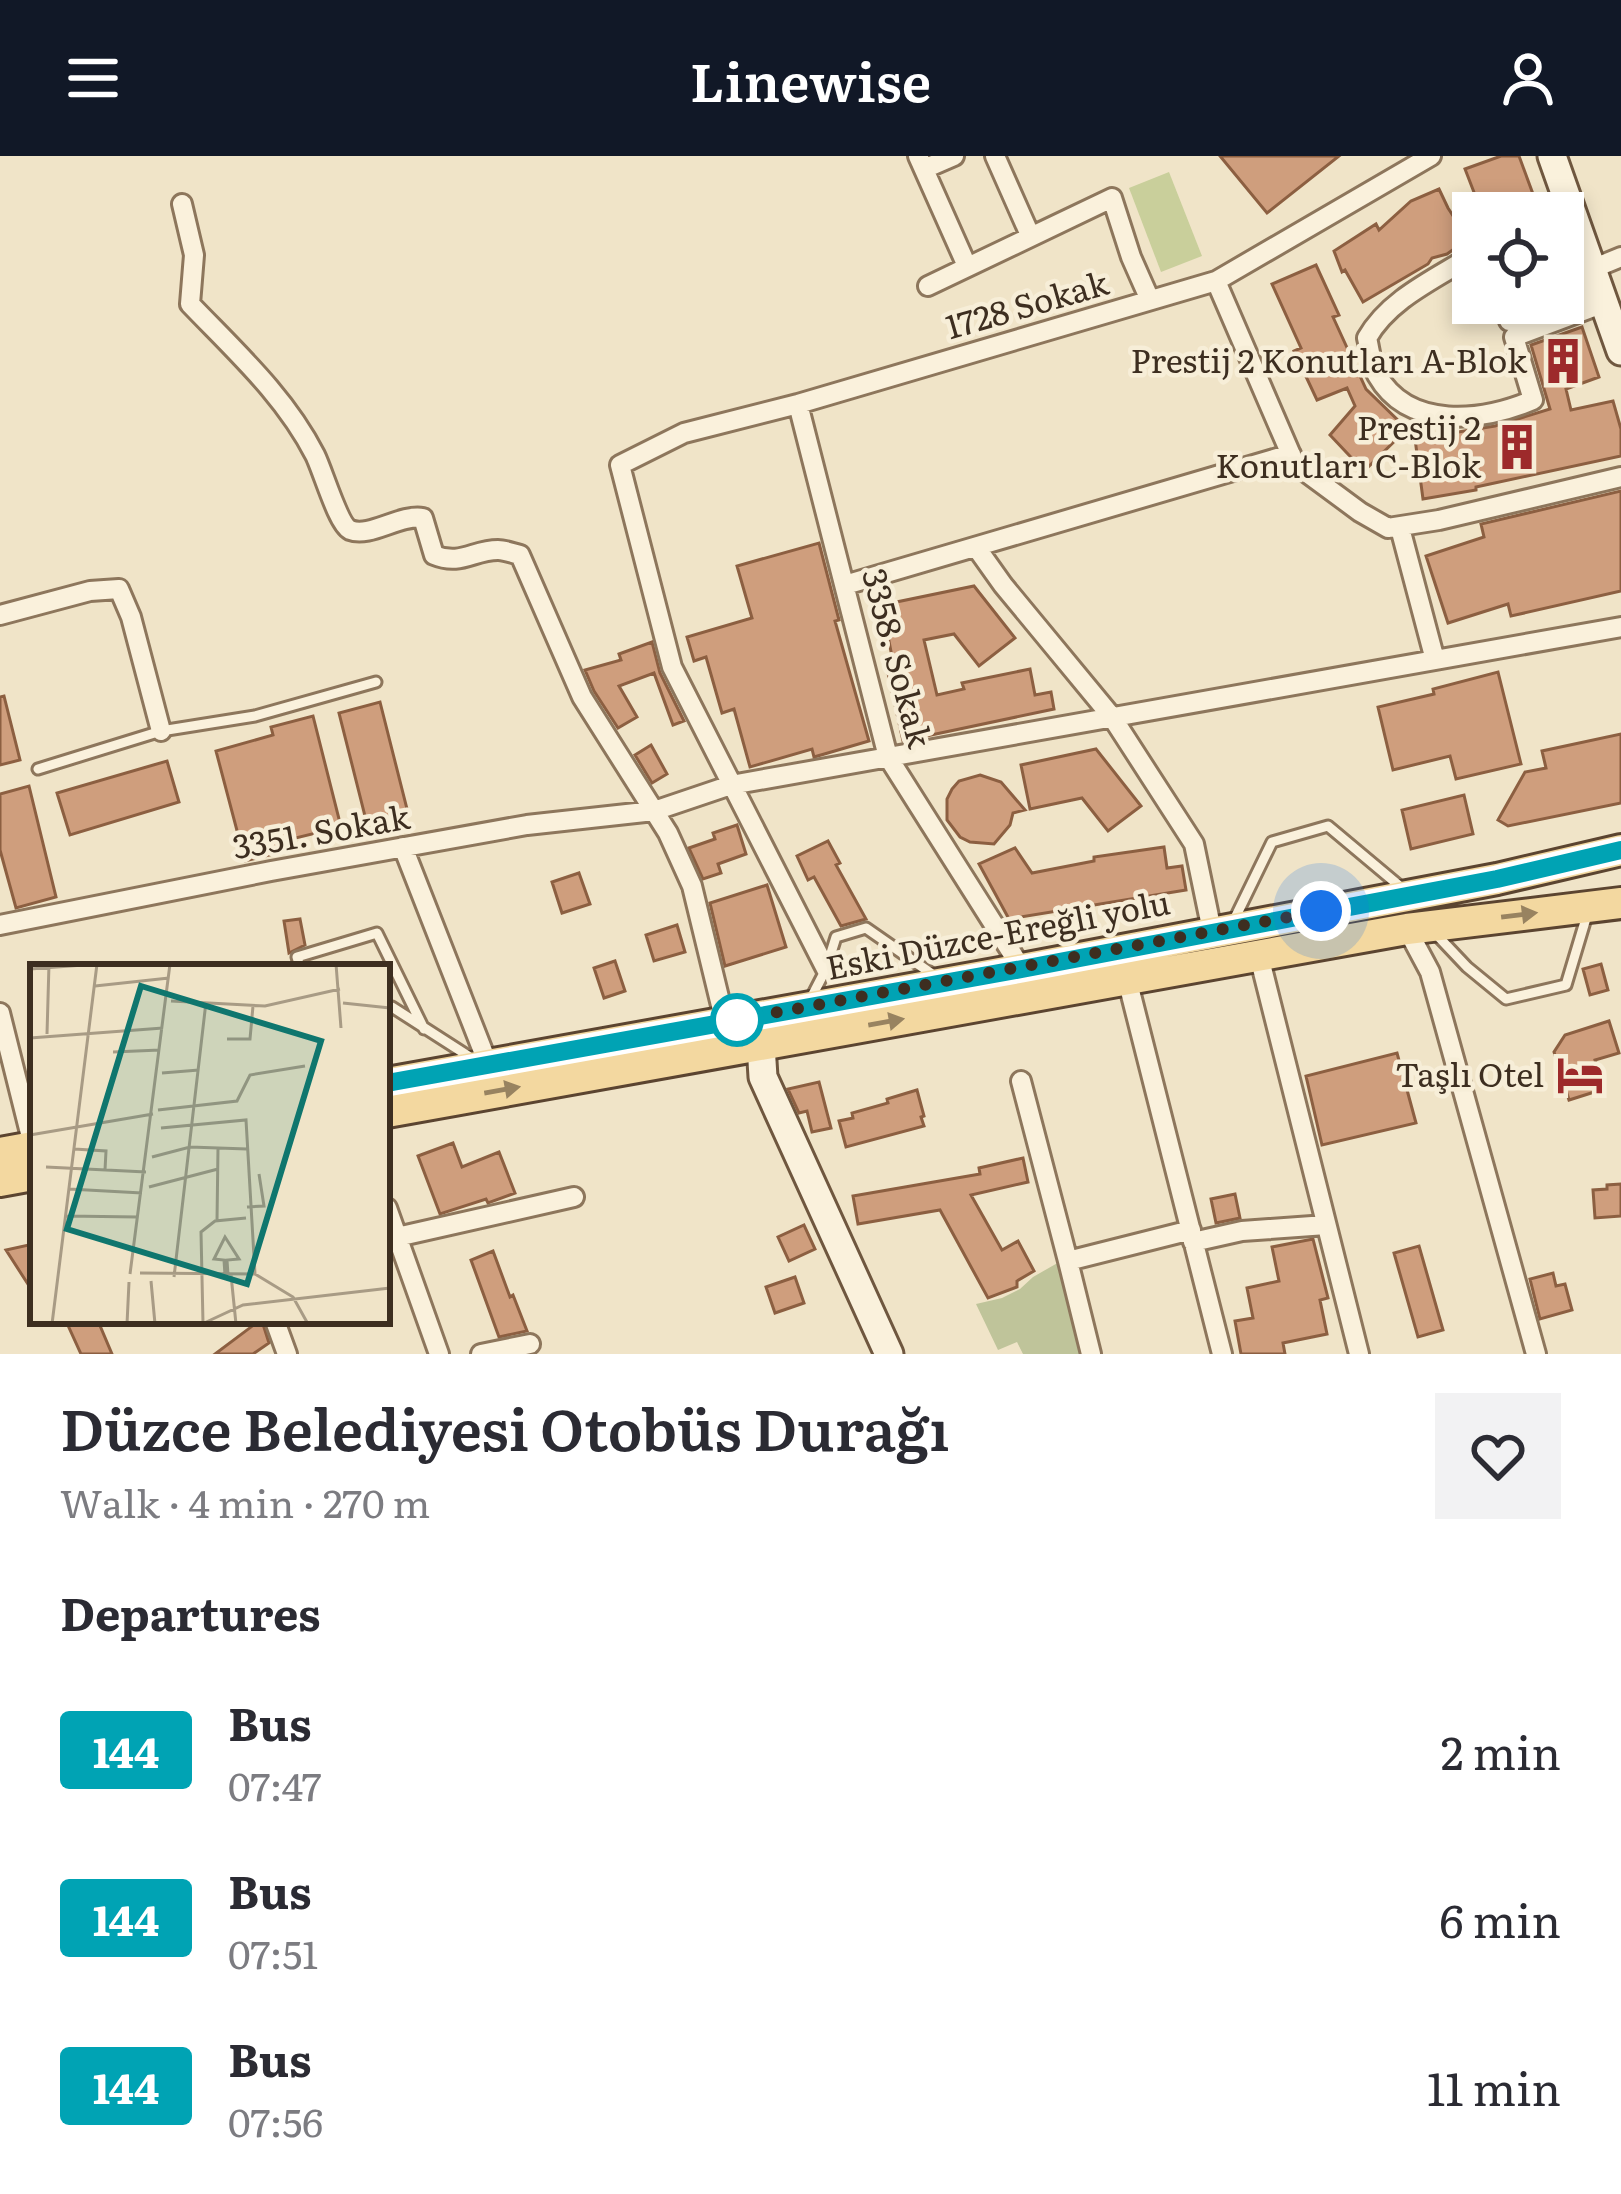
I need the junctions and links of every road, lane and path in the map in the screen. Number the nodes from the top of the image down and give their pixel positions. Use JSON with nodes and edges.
{"nodes":[{"id":1,"x":954,"y":156,"type":"edge"},
{"id":2,"x":995,"y":156,"type":"edge"},
{"id":3,"x":1431,"y":156,"type":"edge"},
{"id":4,"x":1552,"y":156,"type":"edge"},
{"id":5,"x":921,"y":163,"type":"edge"},
{"id":6,"x":182,"y":204,"type":"dead end"},
{"id":7,"x":1030,"y":235,"type":"junction"},
{"id":8,"x":1621,"y":257,"type":"edge"},
{"id":9,"x":967,"y":266,"type":"junction"},
{"id":10,"x":1452,"y":268,"type":"edge"},
{"id":11,"x":1216,"y":281,"type":"junction"},
{"id":12,"x":928,"y":286,"type":"dead end"},
{"id":13,"x":1599,"y":287,"type":"junction"},
{"id":14,"x":1584,"y":293,"type":"edge"},
{"id":15,"x":1584,"y":296,"type":"edge"},
{"id":16,"x":1150,"y":300,"type":"junction"},
{"id":17,"x":1536,"y":324,"type":"edge"},
{"id":18,"x":1621,"y":350,"type":"edge"},
{"id":19,"x":798,"y":404,"type":"junction"},
{"id":20,"x":1291,"y":454,"type":"junction"},
{"id":21,"x":1621,"y":477,"type":"edge"},
{"id":22,"x":1400,"y":528,"type":"junction"},
{"id":23,"x":976,"y":547,"type":"junction"},
{"id":24,"x":845,"y":584,"type":"junction"},
{"id":25,"x":0,"y":614,"type":"edge"},
{"id":26,"x":1621,"y":627,"type":"edge"},
{"id":27,"x":1435,"y":660,"type":"junction"},
{"id":28,"x":376,"y":682,"type":"dead end"},
{"id":29,"x":1112,"y":717,"type":"junction"},
{"id":30,"x":160,"y":731,"type":"junction"},
{"id":31,"x":888,"y":757,"type":"junction"},
{"id":32,"x":38,"y":770,"type":"dead end"},
{"id":33,"x":731,"y":785,"type":"junction"},
{"id":34,"x":654,"y":811,"type":"junction"},
{"id":35,"x":403,"y":848,"type":"junction"},
{"id":36,"x":1621,"y":850,"type":"edge"},
{"id":37,"x":1411,"y":896,"type":"junction"},
{"id":38,"x":1605,"y":904,"type":"edge"},
{"id":39,"x":0,"y":926,"type":"edge"},
{"id":40,"x":1418,"y":928,"type":"junction"},
{"id":41,"x":1221,"y":929,"type":"junction"},
{"id":42,"x":1259,"y":956,"type":"junction"},
{"id":43,"x":299,"y":964,"type":"edge"},
{"id":44,"x":826,"y":969,"type":"junction"},
{"id":45,"x":1022,"y":969,"type":"junction"},
{"id":46,"x":1127,"y":979,"type":"junction"},
{"id":47,"x":944,"y":982,"type":"junction"},
{"id":48,"x":390,"y":1007,"type":"edge"},
{"id":49,"x":806,"y":1007,"type":"junction"},
{"id":50,"x":0,"y":1013,"type":"edge"},
{"id":51,"x":725,"y":1022,"type":"junction"},
{"id":52,"x":424,"y":1029,"type":"junction"},
{"id":53,"x":761,"y":1045,"type":"junction"},
{"id":54,"x":485,"y":1064,"type":"junction"},
{"id":55,"x":1021,"y":1081,"type":"dead end"},
{"id":56,"x":390,"y":1082,"type":"edge"},
{"id":57,"x":390,"y":1111,"type":"edge"},
{"id":58,"x":30,"y":1134,"type":"edge"},
{"id":59,"x":30,"y":1147,"type":"edge"},
{"id":60,"x":0,"y":1153,"type":"edge"},
{"id":61,"x":30,"y":1176,"type":"edge"},
{"id":62,"x":0,"y":1181,"type":"edge"},
{"id":63,"x":574,"y":1197,"type":"dead end"},
{"id":64,"x":390,"y":1217,"type":"edge"},
{"id":65,"x":1326,"y":1225,"type":"junction"},
{"id":66,"x":1192,"y":1236,"type":"junction"},
{"id":67,"x":397,"y":1237,"type":"junction"},
{"id":68,"x":1068,"y":1261,"type":"junction"},
{"id":69,"x":276,"y":1324,"type":"edge"},
{"id":70,"x":530,"y":1344,"type":"dead end"},
{"id":71,"x":287,"y":1354,"type":"edge"},
{"id":72,"x":439,"y":1354,"type":"edge"},
{"id":73,"x":481,"y":1354,"type":"edge"},
{"id":74,"x":889,"y":1354,"type":"edge"},
{"id":75,"x":1091,"y":1354,"type":"edge"},
{"id":76,"x":1222,"y":1354,"type":"edge"},
{"id":77,"x":1359,"y":1354,"type":"edge"},
{"id":78,"x":1536,"y":1354,"type":"edge"}],
"edges":[{"from":1,"to":5,"type":"street"},
{"from":2,"to":7,"type":"street"},
{"from":3,"to":11,"type":"street","name":"1728 Sokak"},
{"from":4,"to":13,"type":"street"},
{"from":5,"to":9,"type":"street"},
{"from":6,"to":34,"type":"street"},
{"from":7,"to":9,"type":"street"},
{"from":7,"to":16,"type":"street"},
{"from":8,"to":13,"type":"street"},
{"from":9,"to":12,"type":"street"},
{"from":10,"to":17,"type":"street"},
{"from":11,"to":16,"type":"street","name":"1728 Sokak"},
{"from":11,"to":20,"type":"street"},
{"from":13,"to":14,"type":"street"},
{"from":13,"to":15,"type":"street"},
{"from":13,"to":18,"type":"street"},
{"from":16,"to":19,"type":"street","name":"1728 Sokak"},
{"from":19,"to":24,"type":"street","name":"3358. Sokak"},
{"from":19,"to":33,"type":"street","name":"1728 Sokak"},
{"from":20,"to":22,"type":"street"},
{"from":20,"to":23,"type":"street"},
{"from":21,"to":22,"type":"street"},
{"from":22,"to":27,"type":"street"},
{"from":23,"to":24,"type":"street"},
{"from":23,"to":29,"type":"street"},
{"from":24,"to":31,"type":"street","name":"3358. Sokak"},
{"from":25,"to":30,"type":"street"},
{"from":26,"to":27,"type":"street","name":"3351. Sokak"},
{"from":27,"to":29,"type":"street","name":"3351. Sokak"},
{"from":28,"to":30,"type":"lane"},
{"from":29,"to":31,"type":"street","name":"3351. Sokak"},
{"from":29,"to":41,"type":"street"},
{"from":30,"to":32,"type":"lane"},
{"from":31,"to":33,"type":"street","name":"3351. Sokak"},
{"from":31,"to":45,"type":"street","name":"3358. Sokak"},
{"from":33,"to":34,"type":"street","name":"3351. Sokak"},
{"from":33,"to":44,"type":"street"},
{"from":34,"to":35,"type":"street","name":"3351. Sokak"},
{"from":34,"to":51,"type":"street"},
{"from":35,"to":39,"type":"street","name":"3351. Sokak"},
{"from":35,"to":54,"type":"street"},
{"from":36,"to":37,"type":"main road","name":"Eski Düzce-Ereğli yolu"},
{"from":37,"to":41,"type":"main road","name":"Eski Düzce-Ereğli yolu"},
{"from":37,"to":41,"type":"lane"},
{"from":40,"to":38,"type":"main road","name":"Eski Düzce-Ereğli yolu","one_way":true},
{"from":38,"to":40,"type":"lane"},
{"from":40,"to":42,"type":"main road","name":"Eski Düzce-Ereğli yolu"},
{"from":40,"to":78,"type":"street"},
{"from":41,"to":45,"type":"main road","name":"Eski Düzce-Ereğli yolu"},
{"from":42,"to":46,"type":"main road","name":"Eski Düzce-Ereğli yolu"},
{"from":42,"to":65,"type":"street"},
{"from":43,"to":52,"type":"lane"},
{"from":44,"to":47,"type":"lane"},
{"from":44,"to":49,"type":"lane"},
{"from":45,"to":47,"type":"main road","name":"Eski Düzce-Ereğli yolu"},
{"from":53,"to":46,"type":"main road","name":"Eski Düzce-Ereğli yolu","one_way":true},
{"from":46,"to":66,"type":"street"},
{"from":47,"to":49,"type":"main road","name":"Eski Düzce-Ereğli yolu"},
{"from":48,"to":52,"type":"lane"},
{"from":49,"to":51,"type":"main road","name":"Eski Düzce-Ereğli yolu"},
{"from":50,"to":58,"type":"street"},
{"from":51,"to":54,"type":"main road","name":"Eski Düzce-Ereğli yolu"},
{"from":52,"to":54,"type":"lane"},
{"from":57,"to":53,"type":"main road","name":"Eski Düzce-Ereğli yolu","one_way":true},
{"from":53,"to":74,"type":"street"},
{"from":54,"to":56,"type":"main road","name":"Eski Düzce-Ereğli yolu"},
{"from":55,"to":68,"type":"street"},
{"from":59,"to":60,"type":"main road"},
{"from":61,"to":62,"type":"main road"},
{"from":63,"to":67,"type":"street"},
{"from":64,"to":67,"type":"street"},
{"from":65,"to":66,"type":"street"},
{"from":65,"to":77,"type":"street"},
{"from":66,"to":68,"type":"street"},
{"from":66,"to":76,"type":"street"},
{"from":67,"to":72,"type":"street"},
{"from":68,"to":75,"type":"street"},
{"from":69,"to":71,"type":"street"},
{"from":70,"to":73,"type":"street"}]}
